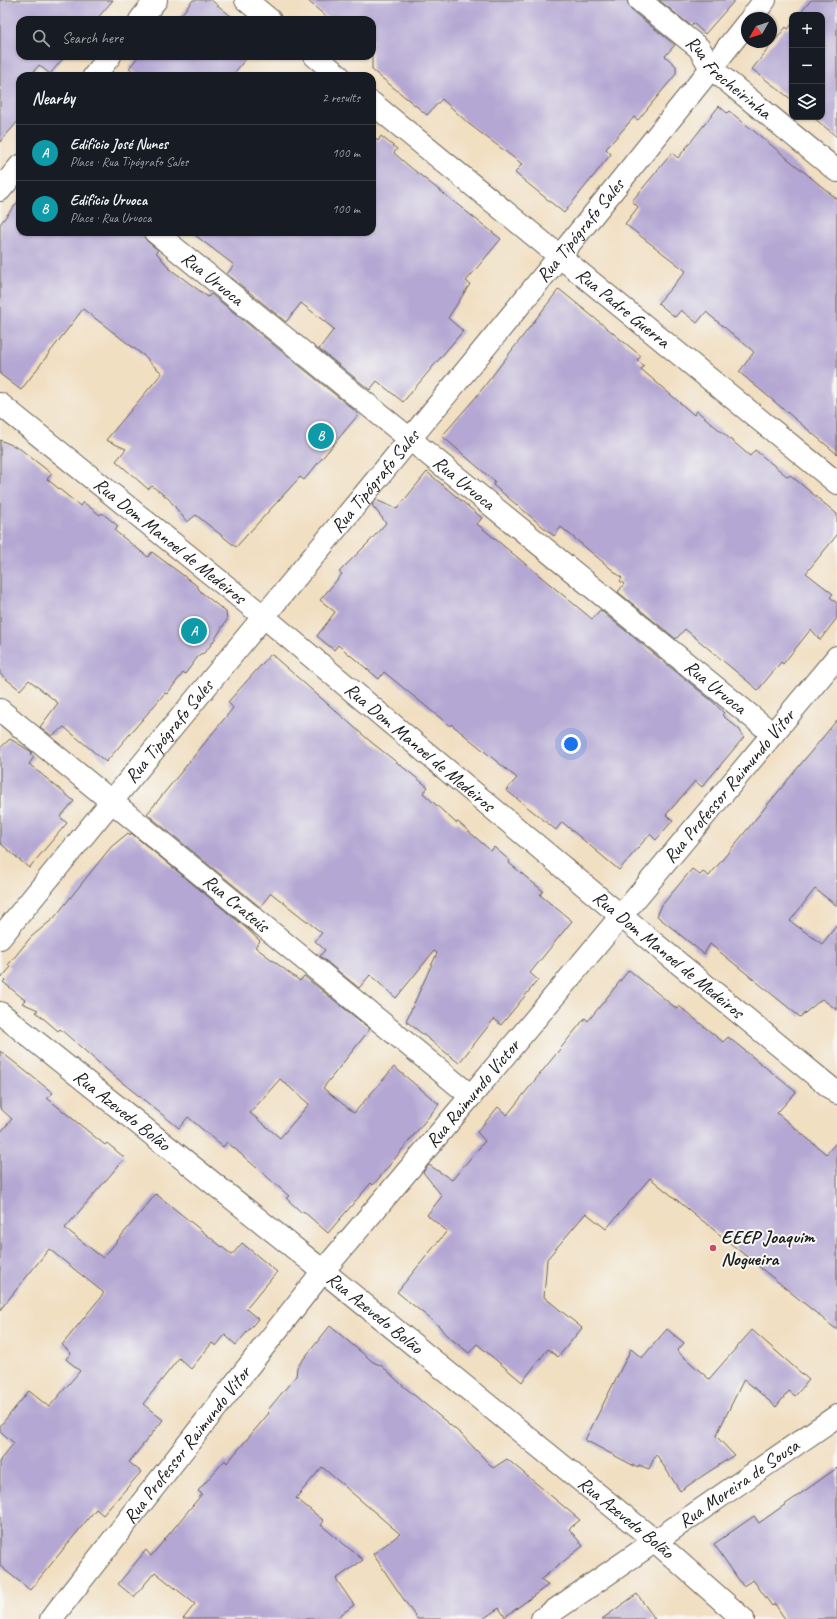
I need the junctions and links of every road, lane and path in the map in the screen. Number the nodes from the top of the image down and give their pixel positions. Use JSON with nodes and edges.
{"nodes":[{"id":1,"x":156,"y":0,"type":"edge"},
{"id":2,"x":246,"y":0,"type":"edge"},
{"id":3,"x":639,"y":0,"type":"edge"},
{"id":4,"x":765,"y":0,"type":"edge"},
{"id":5,"x":756,"y":12,"type":"edge"},
{"id":6,"x":143,"y":16,"type":"edge"},
{"id":7,"x":265,"y":16,"type":"edge"},
{"id":8,"x":741,"y":30,"type":"edge"},
{"id":9,"x":107,"y":60,"type":"edge"},
{"id":10,"x":320,"y":60,"type":"edge"},
{"id":11,"x":711,"y":68,"type":"junction"},
{"id":12,"x":97,"y":72,"type":"edge"},
{"id":13,"x":334,"y":72,"type":"edge"},
{"id":14,"x":376,"y":106,"type":"edge"},
{"id":15,"x":16,"y":171,"type":"edge"},
{"id":16,"x":837,"y":171,"type":"edge"},
{"id":17,"x":0,"y":190,"type":"edge"},
{"id":18,"x":160,"y":236,"type":"edge"},
{"id":19,"x":560,"y":256,"type":"junction"},
{"id":20,"x":0,"y":404,"type":"edge"},
{"id":21,"x":411,"y":440,"type":"junction"},
{"id":22,"x":837,"y":483,"type":"edge"},
{"id":23,"x":263,"y":616,"type":"junction"},
{"id":24,"x":837,"y":657,"type":"edge"},
{"id":25,"x":0,"y":710,"type":"edge"},
{"id":26,"x":772,"y":734,"type":"junction"},
{"id":27,"x":112,"y":801,"type":"junction"},
{"id":28,"x":621,"y":916,"type":"junction"},
{"id":29,"x":0,"y":938,"type":"edge"},
{"id":30,"x":0,"y":1013,"type":"edge"},
{"id":31,"x":837,"y":1093,"type":"edge"},
{"id":32,"x":471,"y":1096,"type":"junction"},
{"id":33,"x":323,"y":1270,"type":"junction"},
{"id":34,"x":837,"y":1416,"type":"edge"},
{"id":35,"x":656,"y":1541,"type":"junction"},
{"id":36,"x":52,"y":1619,"type":"edge"},
{"id":37,"x":542,"y":1619,"type":"edge"},
{"id":38,"x":743,"y":1619,"type":"edge"}],
"edges":[{"from":1,"to":6,"type":"street"},
{"from":2,"to":7,"type":"street"},
{"from":3,"to":11,"type":"street","name":"Rua Frecheirinha"},
{"from":4,"to":5,"type":"street"},
{"from":8,"to":11,"type":"street","name":"Rua Tipógrafo Sales"},
{"from":9,"to":12,"type":"street"},
{"from":10,"to":13,"type":"street"},
{"from":11,"to":16,"type":"street","name":"Rua Frecheirinha"},
{"from":11,"to":19,"type":"street","name":"Rua Tipógrafo Sales"},
{"from":14,"to":19,"type":"street","name":"Rua Padre Guerra"},
{"from":15,"to":17,"type":"street"},
{"from":18,"to":21,"type":"street","name":"Rua Uruoca"},
{"from":19,"to":21,"type":"street","name":"Rua Tipógrafo Sales"},
{"from":19,"to":22,"type":"street","name":"Rua Padre Guerra"},
{"from":20,"to":23,"type":"street","name":"Rua Dom Manoel de Medeiros"},
{"from":21,"to":23,"type":"street","name":"Rua Tipógrafo Sales"},
{"from":21,"to":26,"type":"street","name":"Rua Uruoca"},
{"from":23,"to":27,"type":"street","name":"Rua Tipógrafo Sales"},
{"from":23,"to":28,"type":"street","name":"Rua Dom Manoel de Medeiros"},
{"from":24,"to":26,"type":"street","name":"Rua Professor Raimundo Vitor"},
{"from":25,"to":27,"type":"street","name":"Rua Crateús"},
{"from":26,"to":28,"type":"street","name":"Rua Professor Raimundo Vitor"},
{"from":27,"to":29,"type":"street","name":"Rua Tipógrafo Sales"},
{"from":27,"to":32,"type":"street","name":"Rua Crateús"},
{"from":28,"to":31,"type":"street","name":"Rua Dom Manoel de Medeiros"},
{"from":28,"to":32,"type":"street","name":"Rua Raimundo Victor"},
{"from":30,"to":33,"type":"street","name":"Rua Azevedo Bolão"},
{"from":32,"to":33,"type":"street","name":"Rua Raimundo Victor"},
{"from":33,"to":35,"type":"street","name":"Rua Azevedo Bolão"},
{"from":33,"to":36,"type":"street","name":"Rua Professor Raimundo Vitor"},
{"from":34,"to":35,"type":"street","name":"Rua Moreira de Sousa"},
{"from":35,"to":37,"type":"street","name":"Rua Moreira de Sousa"},
{"from":35,"to":38,"type":"street","name":"Rua Azevedo Bolão"}]}
